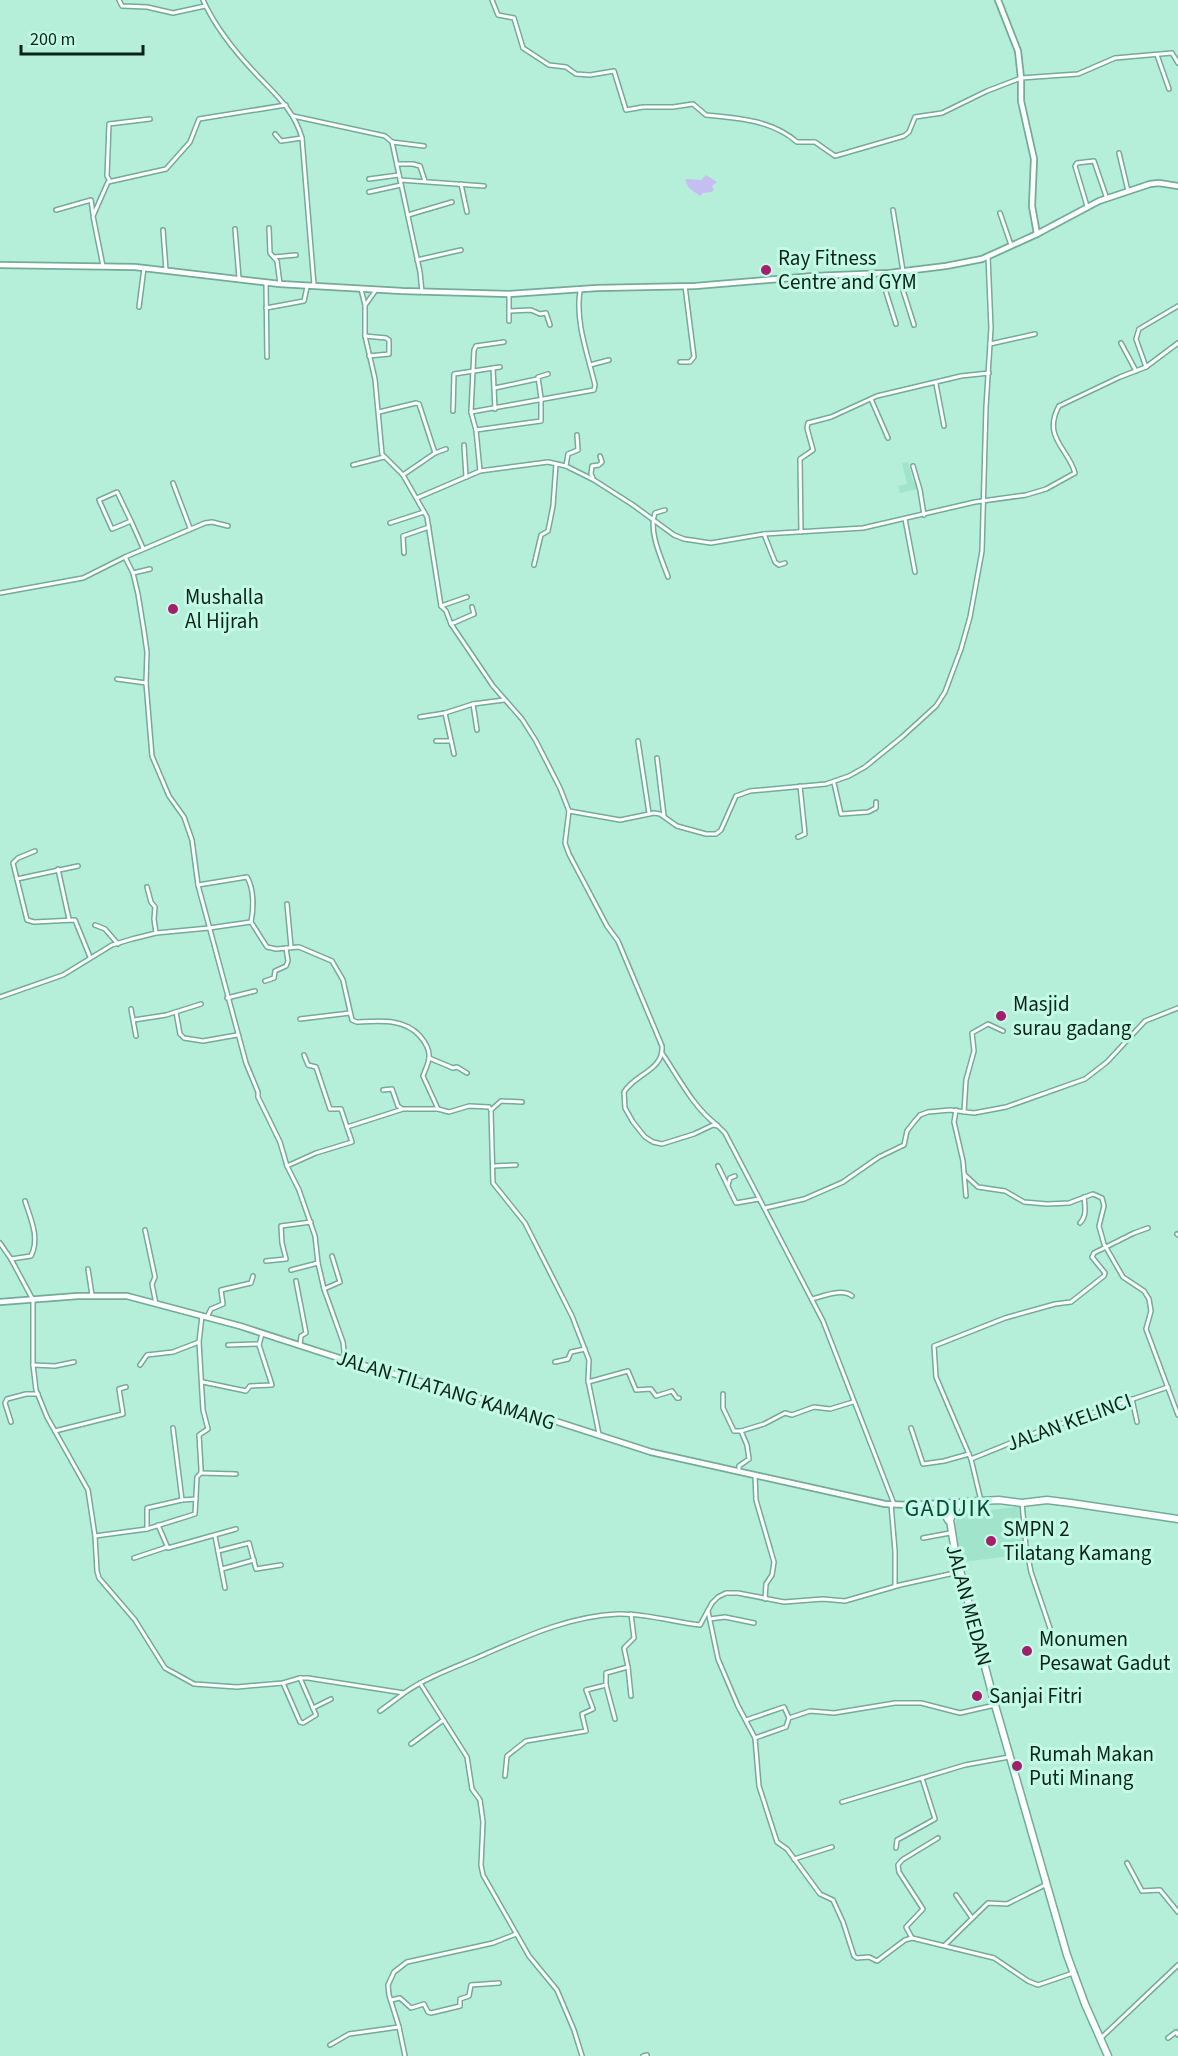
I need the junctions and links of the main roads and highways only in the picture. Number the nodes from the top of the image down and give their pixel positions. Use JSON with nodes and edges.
{"nodes":[{"id":1,"x":940,"y":1504,"type":"road end"},
{"id":2,"x":1178,"y":1519,"type":"edge"},
{"id":3,"x":949,"y":1524,"type":"junction"},
{"id":4,"x":1108,"y":2056,"type":"edge"}],
"edges":[{"from":1,"to":3,"type":"highway"},
{"from":2,"to":3,"type":"highway","name":"JALAN MEDAN"},
{"from":3,"to":4,"type":"highway","name":"JALAN MEDAN"}]}
